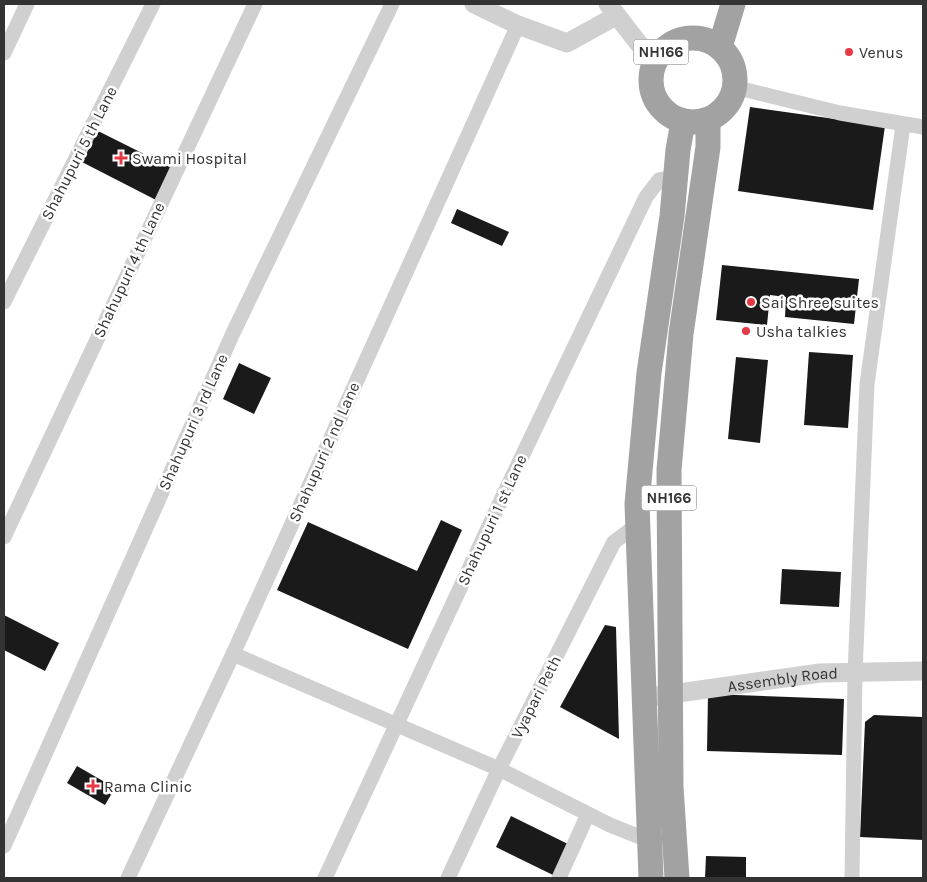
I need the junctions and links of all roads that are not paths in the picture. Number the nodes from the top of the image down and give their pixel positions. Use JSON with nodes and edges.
{"nodes":[{"id":1,"x":27,"y":4,"type":"edge"},
{"id":2,"x":153,"y":4,"type":"edge"},
{"id":3,"x":255,"y":4,"type":"edge"},
{"id":4,"x":392,"y":4,"type":"edge"},
{"id":5,"x":474,"y":4,"type":"edge"},
{"id":6,"x":716,"y":4,"type":"edge"},
{"id":7,"x":733,"y":4,"type":"edge"},
{"id":8,"x":612,"y":10,"type":"edge"},
{"id":9,"x":518,"y":25,"type":"junction"},
{"id":10,"x":712,"y":43,"type":"junction"},
{"id":11,"x":4,"y":54,"type":"edge"},
{"id":12,"x":656,"y":59,"type":"junction"},
{"id":13,"x":734,"y":88,"type":"junction"},
{"id":14,"x":673,"y":116,"type":"junction"},
{"id":15,"x":708,"y":121,"type":"junction"},
{"id":16,"x":903,"y":125,"type":"junction"},
{"id":17,"x":923,"y":127,"type":"edge"},
{"id":18,"x":676,"y":177,"type":"junction"},
{"id":19,"x":4,"y":302,"type":"edge"},
{"id":20,"x":636,"y":525,"type":"junction"},
{"id":21,"x":4,"y":536,"type":"edge"},
{"id":22,"x":233,"y":654,"type":"junction"},
{"id":23,"x":923,"y":671,"type":"edge"},
{"id":24,"x":855,"y":674,"type":"junction"},
{"id":25,"x":670,"y":695,"type":"junction"},
{"id":26,"x":643,"y":698,"type":"junction"},
{"id":27,"x":396,"y":725,"type":"junction"},
{"id":28,"x":499,"y":769,"type":"junction"},
{"id":29,"x":588,"y":814,"type":"junction"},
{"id":30,"x":650,"y":841,"type":"junction"},
{"id":31,"x":4,"y":846,"type":"edge"},
{"id":32,"x":128,"y":878,"type":"edge"},
{"id":33,"x":325,"y":878,"type":"edge"},
{"id":34,"x":448,"y":878,"type":"edge"},
{"id":35,"x":559,"y":878,"type":"edge"},
{"id":36,"x":651,"y":878,"type":"edge"},
{"id":37,"x":678,"y":878,"type":"edge"},
{"id":38,"x":852,"y":878,"type":"edge"}],
"edges":[{"from":1,"to":11,"type":"street"},
{"from":2,"to":19,"type":"street","name":"Shahupuri 5 th Lane"},
{"from":3,"to":21,"type":"street","name":"Shahupuri 4 th Lane"},
{"from":4,"to":31,"type":"street","name":"Shahupuri 3 rd Lane"},
{"from":5,"to":9,"type":"street"},
{"from":6,"to":10,"type":"highway","number":"NH166"},
{"from":7,"to":10,"type":"highway"},
{"from":8,"to":9,"type":"street"},
{"from":8,"to":12,"type":"street"},
{"from":9,"to":22,"type":"street","name":"Shahupuri 2 nd Lane"},
{"from":10,"to":12,"type":"highway","number":"NH166"},
{"from":10,"to":13,"type":"highway"},
{"from":12,"to":14,"type":"highway","number":"NH166"},
{"from":13,"to":15,"type":"highway"},
{"from":13,"to":16,"type":"street"},
{"from":14,"to":15,"type":"highway"},
{"from":14,"to":18,"type":"highway","number":"NH166"},
{"from":15,"to":25,"type":"highway","number":"NH166"},
{"from":16,"to":17,"type":"street"},
{"from":16,"to":24,"type":"street"},
{"from":18,"to":20,"type":"highway","number":"NH166"},
{"from":18,"to":27,"type":"street","name":"Shahupuri 1 st Lane"},
{"from":20,"to":26,"type":"highway","number":"NH166"},
{"from":20,"to":28,"type":"street","name":"Vyapari Peth"},
{"from":22,"to":27,"type":"street"},
{"from":22,"to":32,"type":"street","name":"Shahupuri 2 nd Lane"},
{"from":23,"to":24,"type":"street","name":"Assembly Road"},
{"from":24,"to":25,"type":"street","name":"Assembly Road"},
{"from":24,"to":38,"type":"street"},
{"from":25,"to":26,"type":"street","name":"Assembly Road"},
{"from":25,"to":37,"type":"highway","number":"NH166"},
{"from":26,"to":30,"type":"highway","number":"NH166"},
{"from":27,"to":28,"type":"street"},
{"from":27,"to":33,"type":"street","name":"Shahupuri 1 st Lane"},
{"from":28,"to":29,"type":"street"},
{"from":28,"to":34,"type":"street","name":"Vyapari Peth"},
{"from":29,"to":30,"type":"street"},
{"from":29,"to":35,"type":"street"},
{"from":30,"to":36,"type":"highway","number":"NH166"}]}
